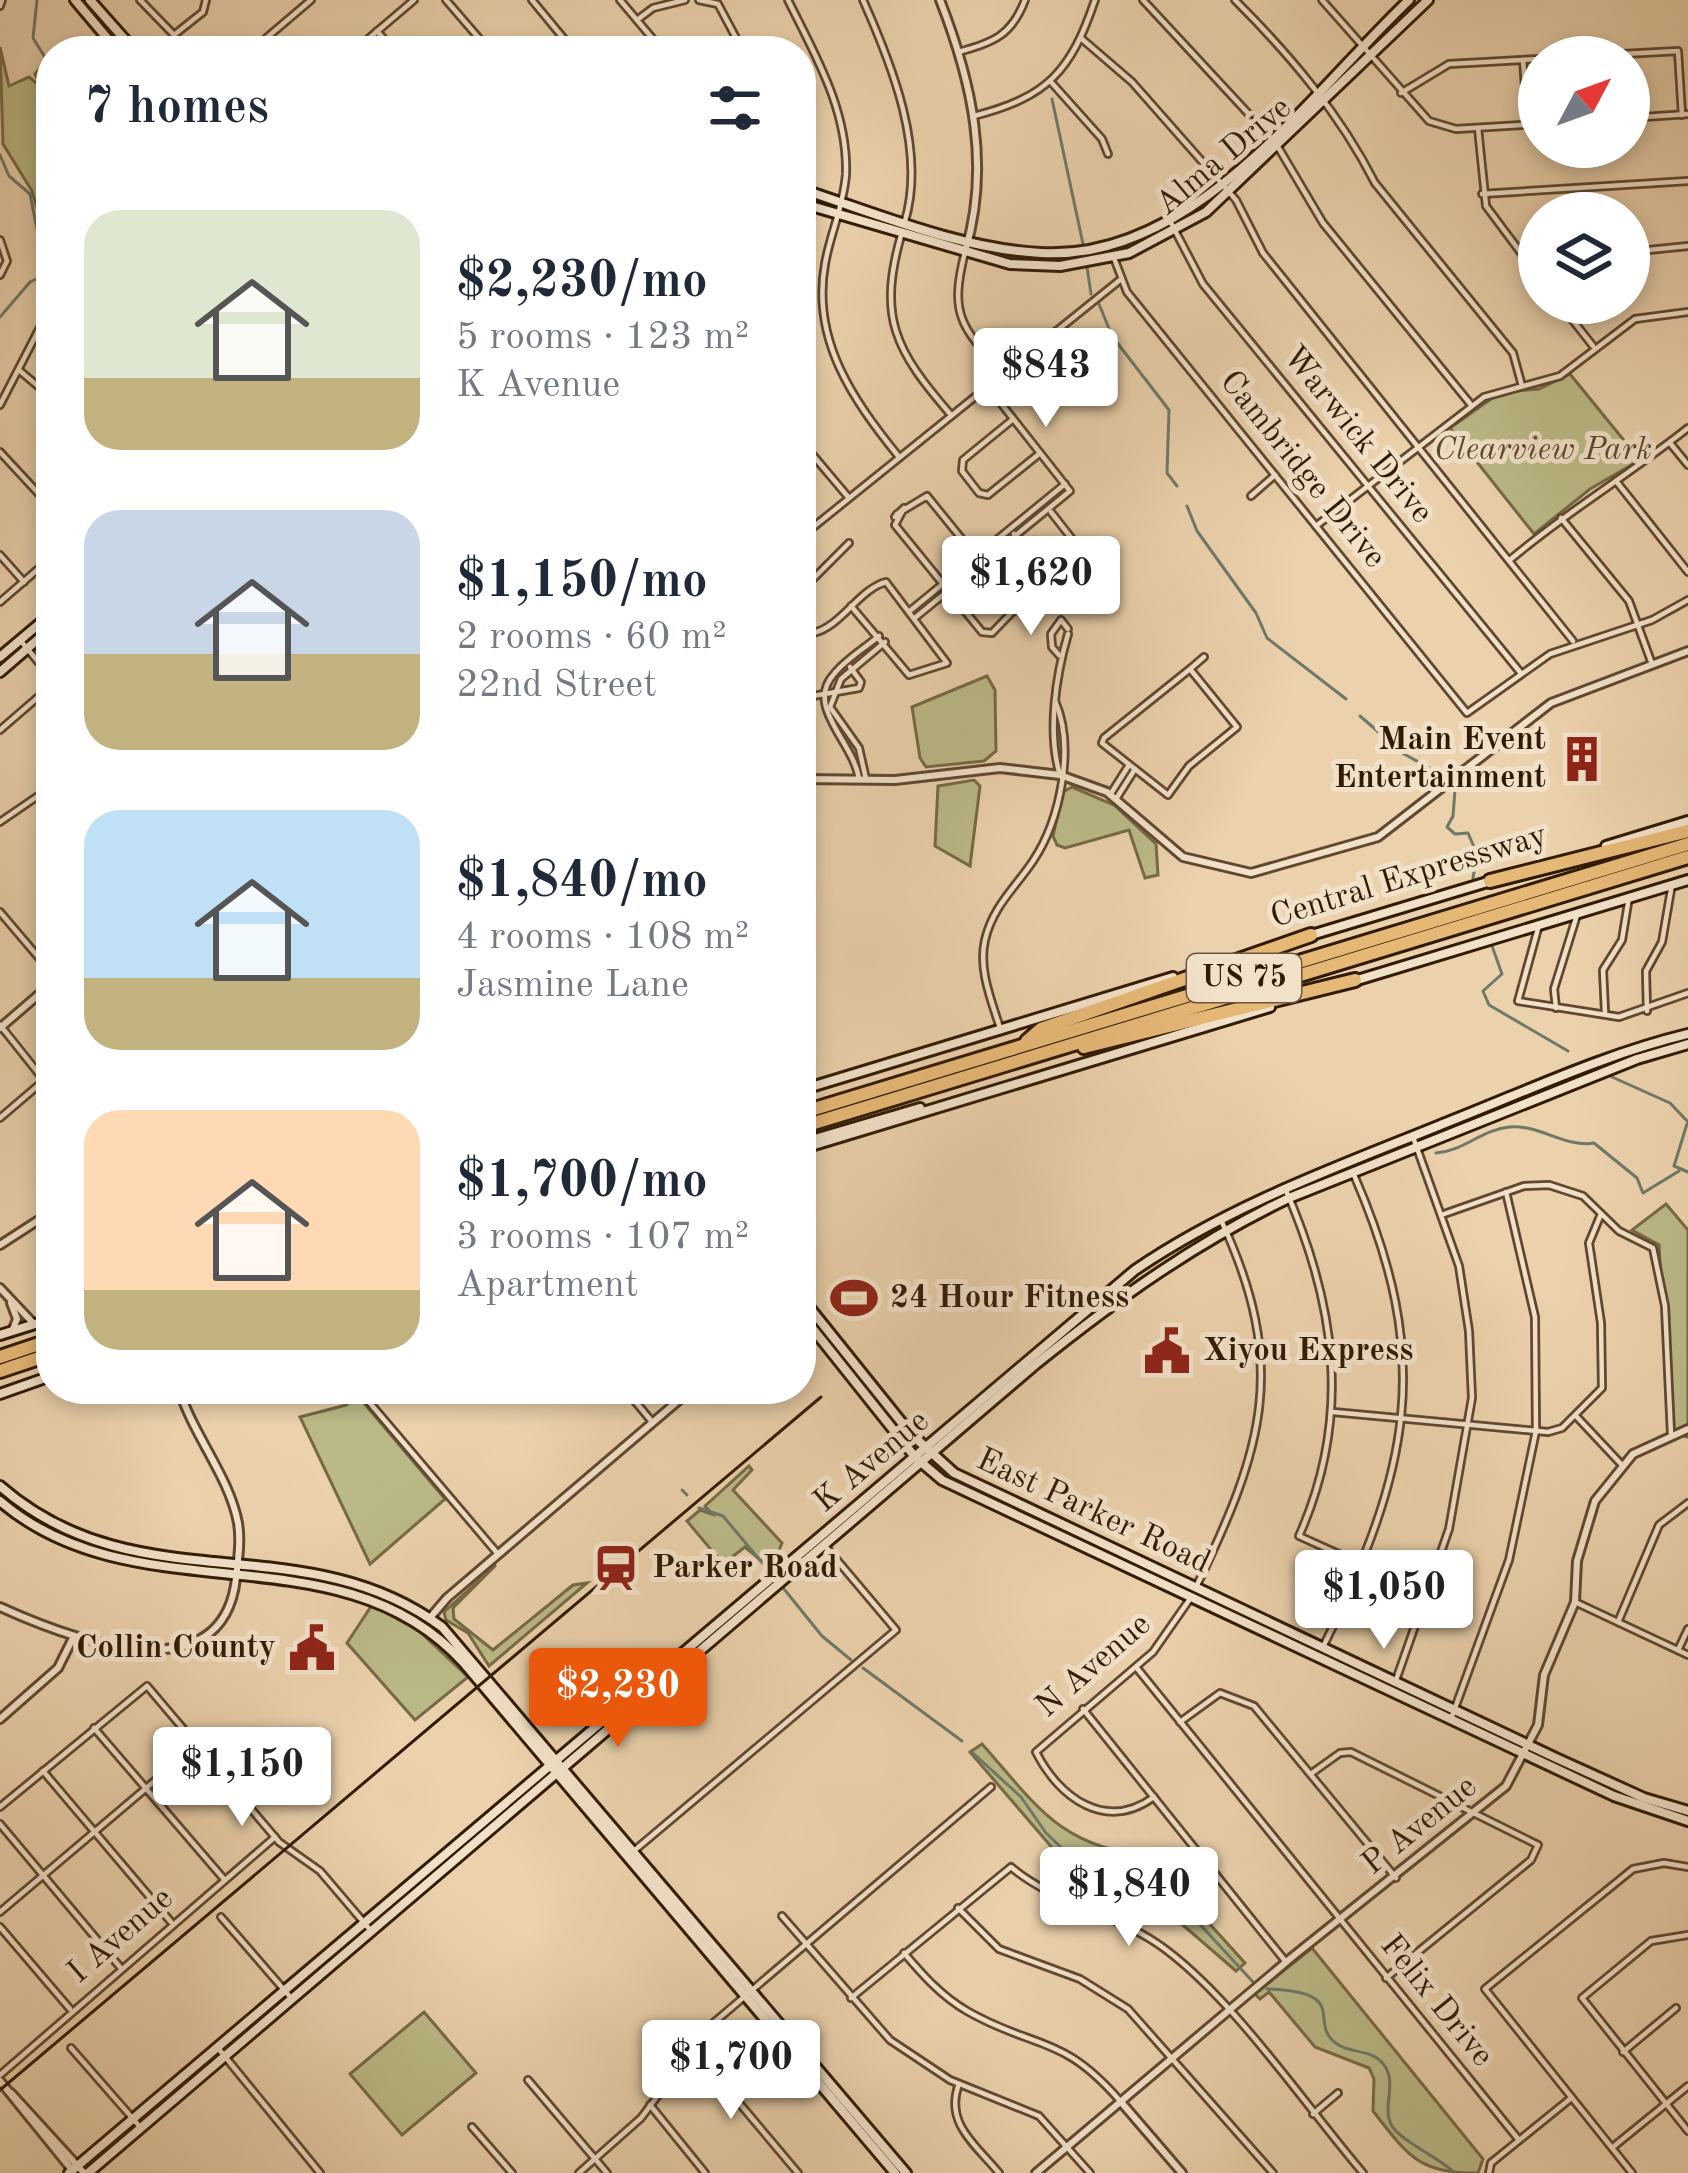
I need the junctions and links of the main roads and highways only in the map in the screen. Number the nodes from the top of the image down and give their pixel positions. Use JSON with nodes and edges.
{"nodes":[{"id":1,"x":75,"y":0,"type":"edge"},
{"id":2,"x":90,"y":0,"type":"edge"},
{"id":3,"x":1410,"y":0,"type":"edge"},
{"id":4,"x":1428,"y":0,"type":"edge"},
{"id":5,"x":105,"y":36,"type":"edge"},
{"id":6,"x":122,"y":36,"type":"edge"},
{"id":7,"x":1275,"y":143,"type":"junction"},
{"id":8,"x":816,"y":194,"type":"edge"},
{"id":9,"x":816,"y":208,"type":"edge"},
{"id":10,"x":1113,"y":252,"type":"junction"},
{"id":11,"x":36,"y":627,"type":"edge"},
{"id":12,"x":36,"y":640,"type":"edge"},
{"id":13,"x":1,"y":665,"type":"edge"},
{"id":14,"x":1688,"y":820,"type":"edge"},
{"id":15,"x":1688,"y":831,"type":"edge"},
{"id":16,"x":1688,"y":844,"type":"edge"},
{"id":17,"x":1688,"y":857,"type":"edge"},
{"id":18,"x":1688,"y":880,"type":"edge"},
{"id":19,"x":1490,"y":881,"type":"junction"},
{"id":20,"x":1311,"y":935,"type":"junction"},
{"id":21,"x":1355,"y":980,"type":"junction"},
{"id":22,"x":1688,"y":1034,"type":"edge"},
{"id":23,"x":1688,"y":1044,"type":"edge"},
{"id":24,"x":1021,"y":1046,"type":"junction"},
{"id":25,"x":1059,"y":1049,"type":"junction"},
{"id":26,"x":1566,"y":1074,"type":"junction"},
{"id":27,"x":1571,"y":1086,"type":"junction"},
{"id":28,"x":816,"y":1088,"type":"edge"},
{"id":29,"x":816,"y":1108,"type":"edge"},
{"id":30,"x":816,"y":1122,"type":"edge"},
{"id":31,"x":816,"y":1142,"type":"edge"},
{"id":32,"x":1415,"y":1142,"type":"junction"},
{"id":33,"x":1287,"y":1192,"type":"junction"},
{"id":34,"x":1108,"y":1291,"type":"junction"},
{"id":35,"x":1116,"y":1300,"type":"junction"},
{"id":36,"x":816,"y":1316,"type":"edge"},
{"id":37,"x":36,"y":1324,"type":"edge"},
{"id":38,"x":5,"y":1333,"type":"edge"},
{"id":39,"x":816,"y":1334,"type":"edge"},
{"id":40,"x":36,"y":1345,"type":"edge"},
{"id":41,"x":842,"y":1349,"type":"junction"},
{"id":42,"x":833,"y":1356,"type":"junction"},
{"id":43,"x":0,"y":1357,"type":"edge"},
{"id":44,"x":36,"y":1359,"type":"edge"},
{"id":45,"x":1034,"y":1361,"type":"junction"},
{"id":46,"x":0,"y":1371,"type":"edge"},
{"id":47,"x":36,"y":1381,"type":"edge"},
{"id":48,"x":0,"y":1394,"type":"edge"},
{"id":49,"x":927,"y":1452,"type":"junction"},
{"id":50,"x":918,"y":1460,"type":"junction"},
{"id":51,"x":0,"y":1486,"type":"edge"},
{"id":52,"x":993,"y":1497,"type":"junction"},
{"id":53,"x":0,"y":1501,"type":"edge"},
{"id":54,"x":1054,"y":1520,"type":"junction"},
{"id":55,"x":54,"y":1526,"type":"junction"},
{"id":56,"x":1050,"y":1530,"type":"junction"},
{"id":57,"x":50,"y":1536,"type":"junction"},
{"id":58,"x":1116,"y":1549,"type":"junction"},
{"id":59,"x":121,"y":1557,"type":"junction"},
{"id":60,"x":1111,"y":1559,"type":"junction"},
{"id":61,"x":1264,"y":1625,"type":"junction"},
{"id":62,"x":1453,"y":1714,"type":"junction"},
{"id":63,"x":557,"y":1767,"type":"junction"},
{"id":64,"x":1688,"y":1810,"type":"edge"},
{"id":65,"x":1688,"y":1822,"type":"edge"},
{"id":66,"x":368,"y":1928,"type":"junction"},
{"id":67,"x":748,"y":1992,"type":"junction"},
{"id":68,"x":78,"y":2171,"type":"edge"},
{"id":69,"x":895,"y":2173,"type":"edge"},
{"id":70,"x":906,"y":2173,"type":"edge"}],
"edges":[{"from":1,"to":5,"type":"main road"},
{"from":2,"to":6,"type":"main road"},
{"from":3,"to":7,"type":"main road","name":"Alma Drive"},
{"from":4,"to":7,"type":"main road","name":"Alma Drive"},
{"from":7,"to":10,"type":"main road","name":"Alma Drive"},
{"from":7,"to":10,"type":"main road","name":"Alma Drive"},
{"from":8,"to":10,"type":"main road","name":"Alma Drive"},
{"from":9,"to":10,"type":"main road","name":"Alma Drive"},
{"from":11,"to":13,"type":"main road"},
{"from":12,"to":13,"type":"main road"},
{"from":14,"to":19,"type":"main road","name":"Central Expressway"},
{"from":15,"to":19,"type":"highway"},
{"from":16,"to":24,"type":"highway","name":"Central Expressway","number":"US 75"},
{"from":17,"to":25,"type":"highway","name":"Central Expressway","number":"US 75"},
{"from":18,"to":21,"type":"main road"},
{"from":19,"to":20,"type":"main road","name":"Central Expressway"},
{"from":20,"to":24,"type":"highway"},
{"from":20,"to":28,"type":"main road","name":"Central Expressway"},
{"from":21,"to":25,"type":"highway"},
{"from":21,"to":31,"type":"main road"},
{"from":22,"to":26,"type":"main road","name":"K Avenue"},
{"from":23,"to":27,"type":"main road","name":"K Avenue"},
{"from":24,"to":29,"type":"highway","name":"Central Expressway","number":"US 75"},
{"from":25,"to":30,"type":"highway","name":"Central Expressway","number":"US 75"},
{"from":26,"to":27,"type":"main road"},
{"from":26,"to":32,"type":"main road","name":"K Avenue"},
{"from":27,"to":32,"type":"main road","name":"K Avenue"},
{"from":32,"to":33,"type":"main road","name":"K Avenue"},
{"from":33,"to":34,"type":"main road","name":"K Avenue"},
{"from":33,"to":35,"type":"main road","name":"K Avenue"},
{"from":34,"to":35,"type":"main road"},
{"from":34,"to":45,"type":"main road","name":"K Avenue"},
{"from":35,"to":45,"type":"main road","name":"K Avenue"},
{"from":36,"to":41,"type":"main road","name":"East Parker Road"},
{"from":37,"to":38,"type":"main road"},
{"from":39,"to":42,"type":"main road","name":"East Parker Road"},
{"from":40,"to":43,"type":"highway"},
{"from":41,"to":42,"type":"main road"},
{"from":41,"to":49,"type":"main road","name":"East Parker Road"},
{"from":42,"to":50,"type":"main road","name":"East Parker Road"},
{"from":44,"to":46,"type":"highway"},
{"from":45,"to":49,"type":"main road","name":"K Avenue"},
{"from":47,"to":48,"type":"main road"},
{"from":49,"to":50,"type":"main road","name":"K Avenue"},
{"from":49,"to":52,"type":"main road","name":"East Parker Road"},
{"from":50,"to":52,"type":"main road","name":"East Parker Road"},
{"from":50,"to":63,"type":"main road","name":"K Avenue"},
{"from":51,"to":55,"type":"main road"},
{"from":52,"to":54,"type":"main road","name":"East Parker Road"},
{"from":52,"to":56,"type":"main road","name":"East Parker Road"},
{"from":53,"to":57,"type":"main road"},
{"from":54,"to":56,"type":"main road"},
{"from":54,"to":58,"type":"main road","name":"East Parker Road"},
{"from":55,"to":57,"type":"main road"},
{"from":55,"to":59,"type":"main road"},
{"from":56,"to":60,"type":"main road","name":"East Parker Road"},
{"from":57,"to":59,"type":"main road"},
{"from":58,"to":60,"type":"main road"},
{"from":58,"to":61,"type":"main road","name":"East Parker Road"},
{"from":59,"to":63,"type":"main road"},
{"from":60,"to":61,"type":"main road","name":"East Parker Road"},
{"from":61,"to":62,"type":"main road","name":"East Parker Road"},
{"from":62,"to":64,"type":"main road","name":"East Parker Road"},
{"from":62,"to":65,"type":"main road","name":"East Parker Road"},
{"from":63,"to":66,"type":"main road","name":"K Avenue"},
{"from":63,"to":67,"type":"main road"},
{"from":66,"to":68,"type":"main road","name":"K Avenue"},
{"from":66,"to":68,"type":"main road","name":"K Avenue"},
{"from":67,"to":69,"type":"main road"},
{"from":67,"to":70,"type":"main road"}]}
